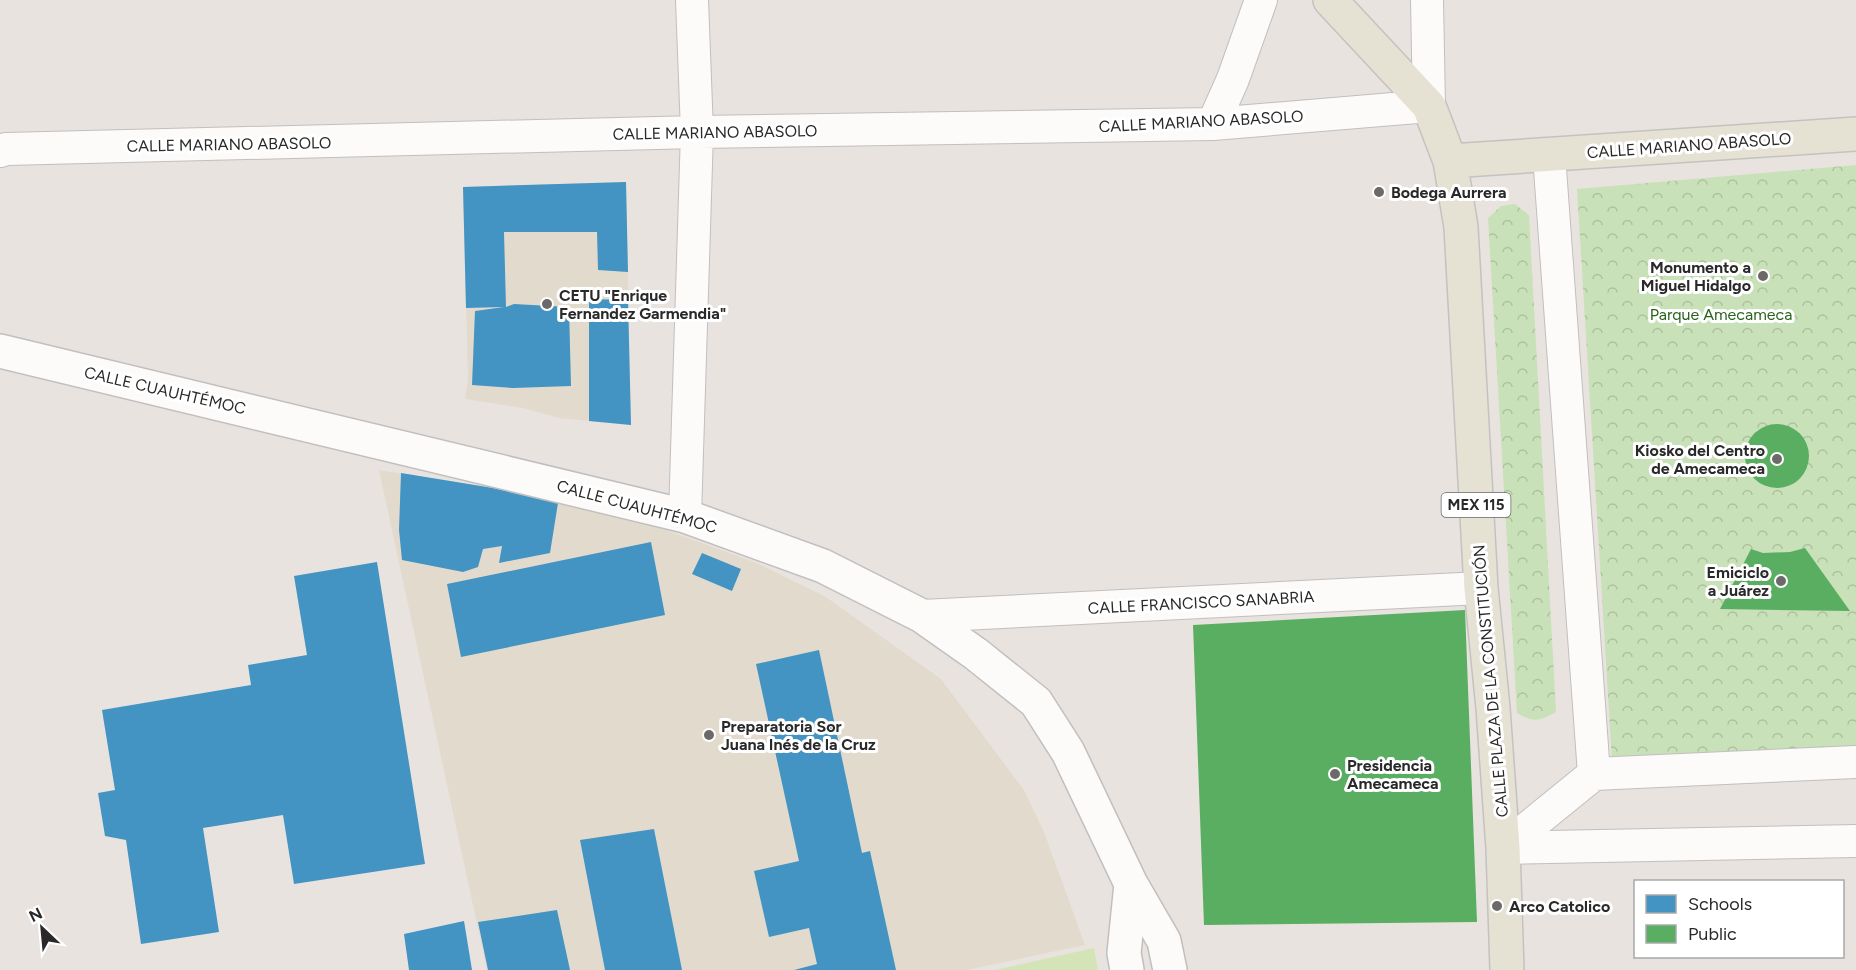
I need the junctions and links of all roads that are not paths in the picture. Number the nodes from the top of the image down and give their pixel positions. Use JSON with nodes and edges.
{"nodes":[{"id":1,"x":692,"y":0,"type":"edge"},
{"id":2,"x":1261,"y":0,"type":"edge"},
{"id":3,"x":1330,"y":0,"type":"edge"},
{"id":4,"x":1427,"y":0,"type":"edge"},
{"id":5,"x":1429,"y":106,"type":"junction"},
{"id":6,"x":1213,"y":124,"type":"junction"},
{"id":7,"x":696,"y":132,"type":"junction"},
{"id":8,"x":1856,"y":134,"type":"edge"},
{"id":9,"x":2,"y":148,"type":"edge"},
{"id":10,"x":1549,"y":155,"type":"junction"},
{"id":11,"x":1450,"y":161,"type":"junction"},
{"id":12,"x":0,"y":351,"type":"edge"},
{"id":13,"x":685,"y":516,"type":"junction"},
{"id":14,"x":1481,"y":588,"type":"junction"},
{"id":15,"x":922,"y":616,"type":"junction"},
{"id":16,"x":1856,"y":762,"type":"edge"},
{"id":17,"x":1594,"y":774,"type":"junction"},
{"id":18,"x":1856,"y":840,"type":"edge"},
{"id":19,"x":1503,"y":848,"type":"junction"},
{"id":20,"x":1131,"y":884,"type":"junction"},
{"id":21,"x":1127,"y":970,"type":"edge"},
{"id":22,"x":1170,"y":970,"type":"edge"},
{"id":23,"x":1507,"y":970,"type":"edge"}],
"edges":[{"from":1,"to":7,"type":"street"},
{"from":2,"to":6,"type":"street"},
{"from":3,"to":5,"type":"main road","number":"MEX 115"},
{"from":4,"to":5,"type":"street"},
{"from":5,"to":6,"type":"street","name":"CALLE MARIANO ABASOLO"},
{"from":5,"to":11,"type":"main road","number":"MEX 115"},
{"from":6,"to":7,"type":"street","name":"CALLE MARIANO ABASOLO"},
{"from":7,"to":9,"type":"street","name":"CALLE MARIANO ABASOLO"},
{"from":7,"to":13,"type":"street"},
{"from":8,"to":10,"type":"main road","name":"CALLE MARIANO ABASOLO"},
{"from":10,"to":11,"type":"main road","name":"CALLE MARIANO ABASOLO"},
{"from":10,"to":17,"type":"street"},
{"from":11,"to":14,"type":"main road","name":"CALLE PLAZA DE LA CONSTITUCIÓN","number":"MEX 115"},
{"from":12,"to":13,"type":"main road","name":"CALLE CUAUHTÉMOC"},
{"from":13,"to":15,"type":"main road","name":"CALLE CUAUHTÉMOC"},
{"from":14,"to":15,"type":"street","name":"CALLE FRANCISCO SANABRIA"},
{"from":14,"to":19,"type":"main road","name":"CALLE PLAZA DE LA CONSTITUCIÓN","number":"MEX 115"},
{"from":15,"to":20,"type":"main road","name":"CALLE CUAUHTÉMOC"},
{"from":16,"to":17,"type":"street"},
{"from":17,"to":19,"type":"street"},
{"from":18,"to":19,"type":"street"},
{"from":19,"to":23,"type":"main road","number":"MEX 115"},
{"from":20,"to":21,"type":"main road"},
{"from":20,"to":22,"type":"main road","name":"CALLE CUAUHTÉMOC"}]}
